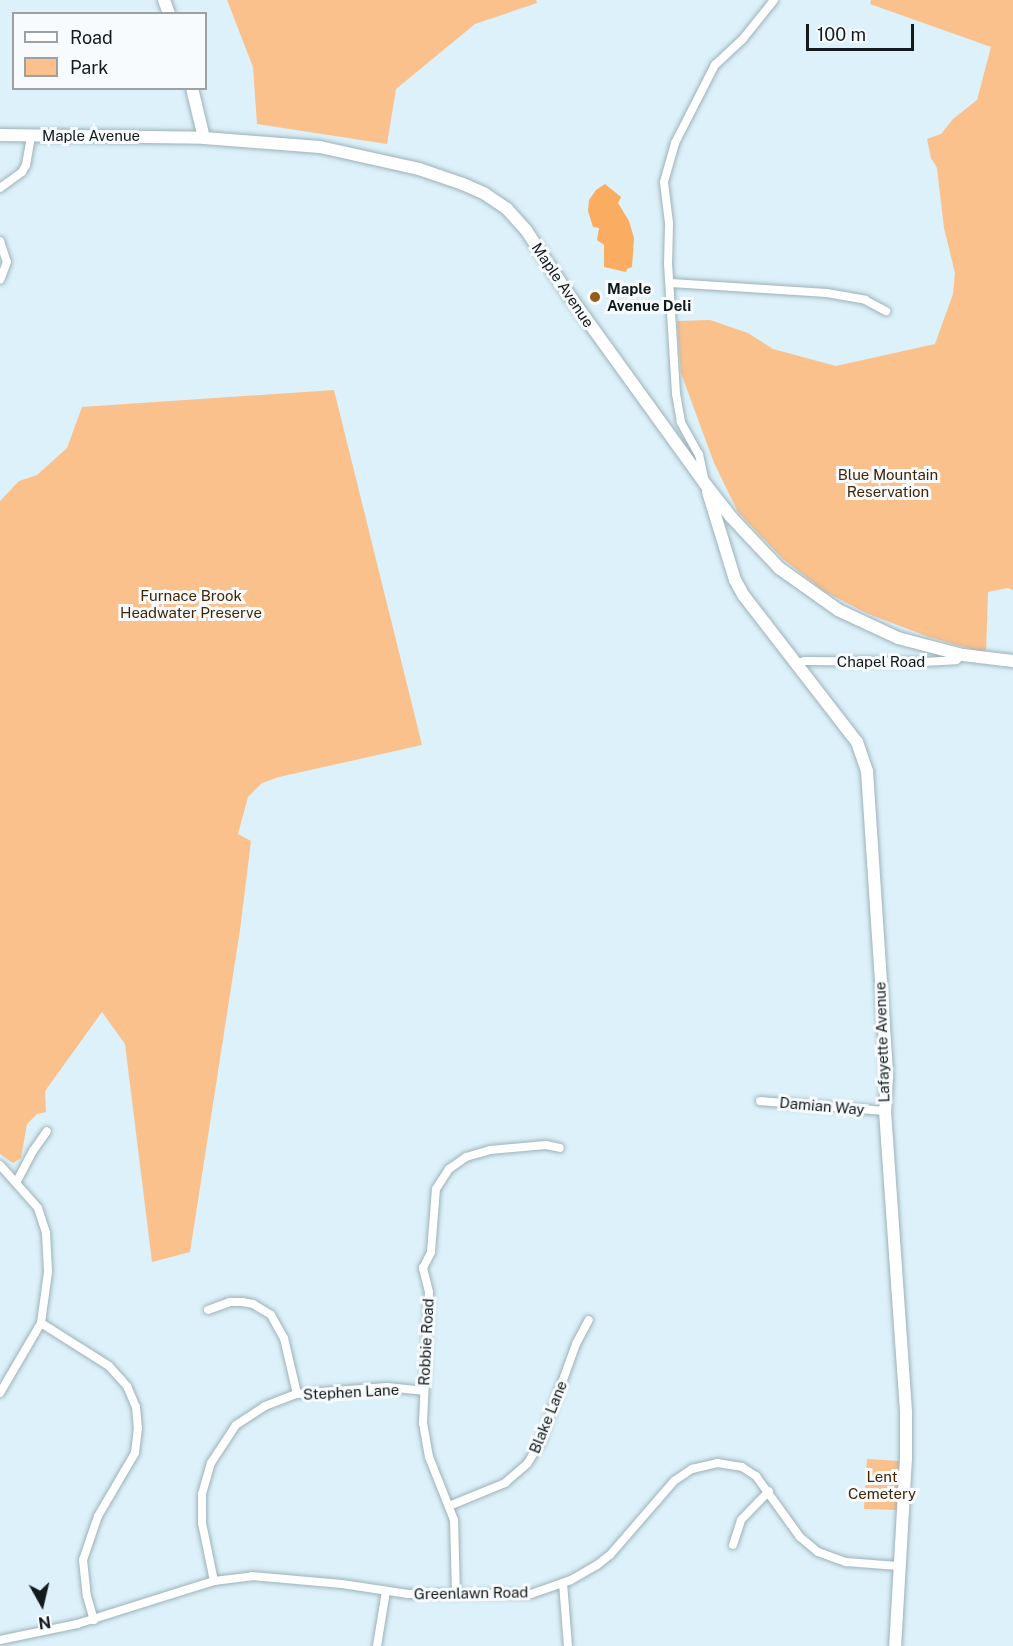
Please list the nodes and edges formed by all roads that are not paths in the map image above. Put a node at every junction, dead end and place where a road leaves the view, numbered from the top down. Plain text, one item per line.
1 (774, 0) edge
2 (192, 90) edge
3 (0, 135) edge
4 (31, 136) junction
5 (204, 138) junction
6 (0, 188) edge
7 (0, 241) edge
8 (0, 280) edge
9 (671, 283) junction
10 (886, 311) dead end
11 (706, 485) junction
12 (963, 655) junction
13 (1013, 661) edge
14 (797, 663) junction
15 (760, 1101) dead end
16 (885, 1111) junction
17 (47, 1131) dead end
18 (560, 1148) dead end
19 (0, 1166) edge
20 (17, 1181) junction
21 (208, 1310) dead end
22 (589, 1320) dead end
23 (40, 1323) junction
24 (423, 1391) junction
25 (0, 1393) edge
26 (297, 1394) junction
27 (769, 1491) junction
28 (449, 1506) junction
29 (733, 1545) dead end
30 (898, 1566) junction
31 (214, 1581) junction
32 (563, 1583) junction
33 (386, 1591) junction
34 (456, 1596) junction
35 (94, 1620) junction
36 (0, 1640) edge
37 (376, 1646) edge
38 (568, 1646) edge
39 (895, 1646) edge

1 - 9 street
2 - 5 street
3 - 4 street, Maple Avenue
4 - 5 street, Maple Avenue
4 - 6 street
5 - 11 street, Maple Avenue
7 - 8 street
9 - 10 street
9 - 11 street
11 - 12 street, Maple Avenue
11 - 14 street, Lafayette Avenue
12 - 13 street, Maple Avenue
12 - 14 street, Chapel Road
14 - 16 street, Lafayette Avenue
15 - 16 street, Damian Way
16 - 30 street, Lafayette Avenue
17 - 20 street
18 - 24 street, Robbie Road
19 - 20 street
20 - 23 street
21 - 26 street
22 - 28 street, Blake Lane
23 - 25 street
23 - 35 street
24 - 26 street, Stephen Lane
24 - 28 street, Robbie Road
26 - 31 street, Stephen Lane
27 - 29 street
27 - 30 street, Greenlawn Road
27 - 32 street, Greenlawn Road
28 - 34 street, Robbie Road
30 - 39 street, Lafayette Avenue
31 - 33 street, Greenlawn Road
31 - 35 street, Greenlawn Road
32 - 34 street, Greenlawn Road
32 - 38 street
33 - 34 street, Greenlawn Road
33 - 37 street
35 - 36 street, Greenlawn Road

